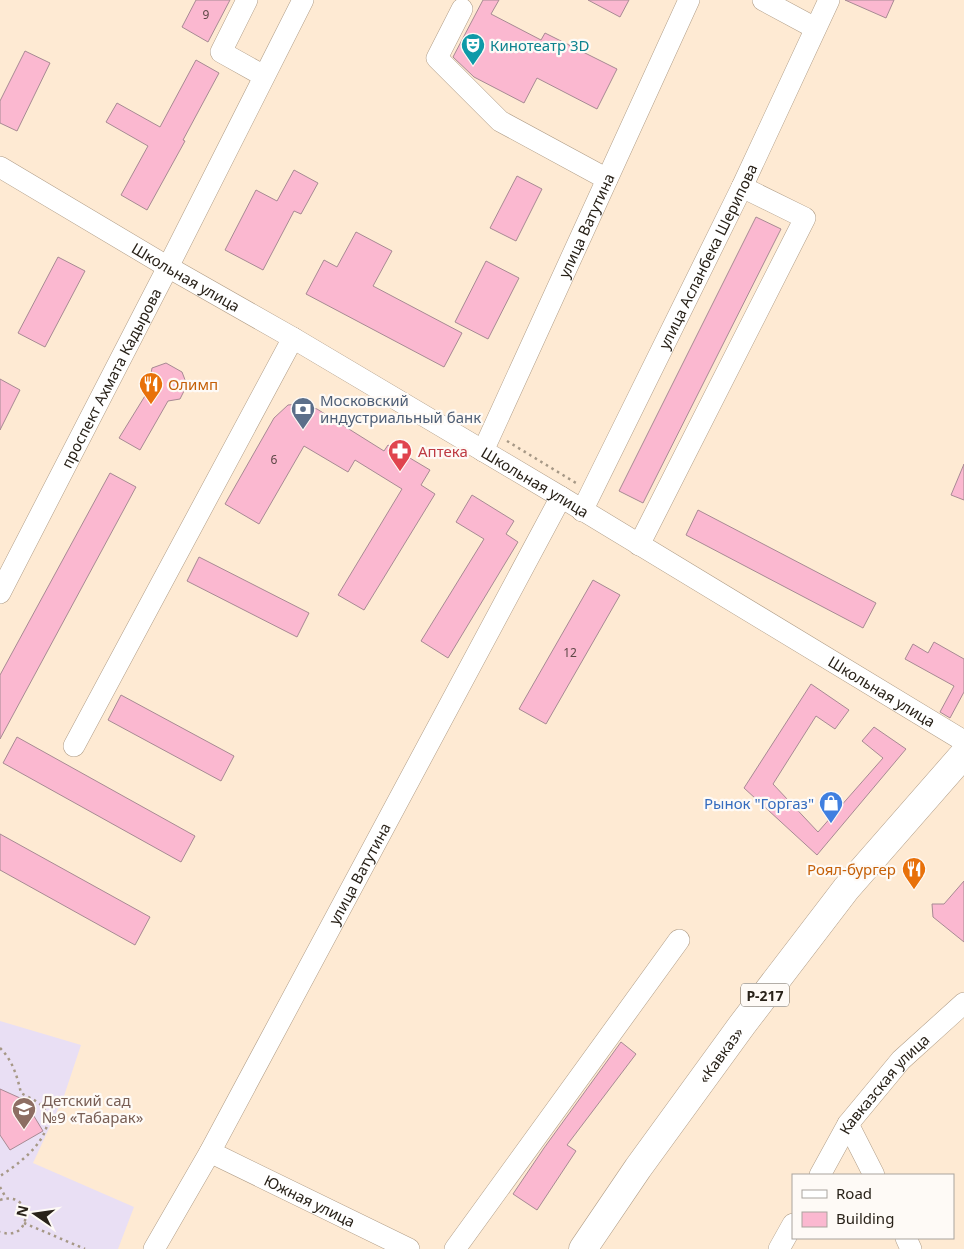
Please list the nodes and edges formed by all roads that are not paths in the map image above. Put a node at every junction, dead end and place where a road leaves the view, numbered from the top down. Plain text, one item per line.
1 (247, 0) edge
2 (302, 0) edge
3 (689, 0) edge
4 (763, 0) edge
5 (829, 0) edge
6 (462, 9) dead end
7 (815, 28) junction
8 (264, 76) junction
9 (0, 167) edge
10 (607, 179) junction
11 (742, 187) junction
12 (168, 267) junction
13 (293, 338) junction
14 (483, 451) junction
15 (568, 490) junction
16 (582, 511) junction
17 (639, 545) junction
18 (0, 594) edge
19 (964, 741) edge
20 (74, 746) dead end
21 (964, 754) edge
22 (679, 940) dead end
23 (964, 1003) edge
24 (848, 1124) junction
25 (210, 1152) junction
26 (821, 1174) edge
27 (873, 1174) edge
28 (792, 1226) edge
29 (154, 1249) edge
30 (409, 1249) edge
31 (455, 1249) edge
32 (583, 1249) edge
33 (779, 1249) edge

1 - 8 street
2 - 8 street, проспект Ахмата Кадырова
3 - 10 street, улица Ватутина
4 - 7 street
5 - 7 street, улица Асланбека Шерипова
6 - 10 street
7 - 11 street, улица Асланбека Шерипова
8 - 12 street, проспект Ахмата Кадырова
9 - 12 street, Школьная улица
10 - 14 street, улица Ватутина
11 - 16 street, улица Асланбека Шерипова
11 - 17 street
12 - 13 street, Школьная улица
12 - 18 street, проспект Ахмата Кадырова
13 - 14 street, Школьная улица
13 - 20 street
14 - 15 street, Школьная улица
15 - 16 street, Школьная улица
15 - 25 street, улица Ватутина
16 - 17 street, Школьная улица
17 - 19 street, Школьная улица
21 - 32 main road, «Кавказ» / Р-217
22 - 31 street
23 - 24 street, Кавказская улица
24 - 26 street, Кавказская улица
24 - 27 street
25 - 29 street, улица Ватутина
25 - 30 street, Южная улица
28 - 33 street

